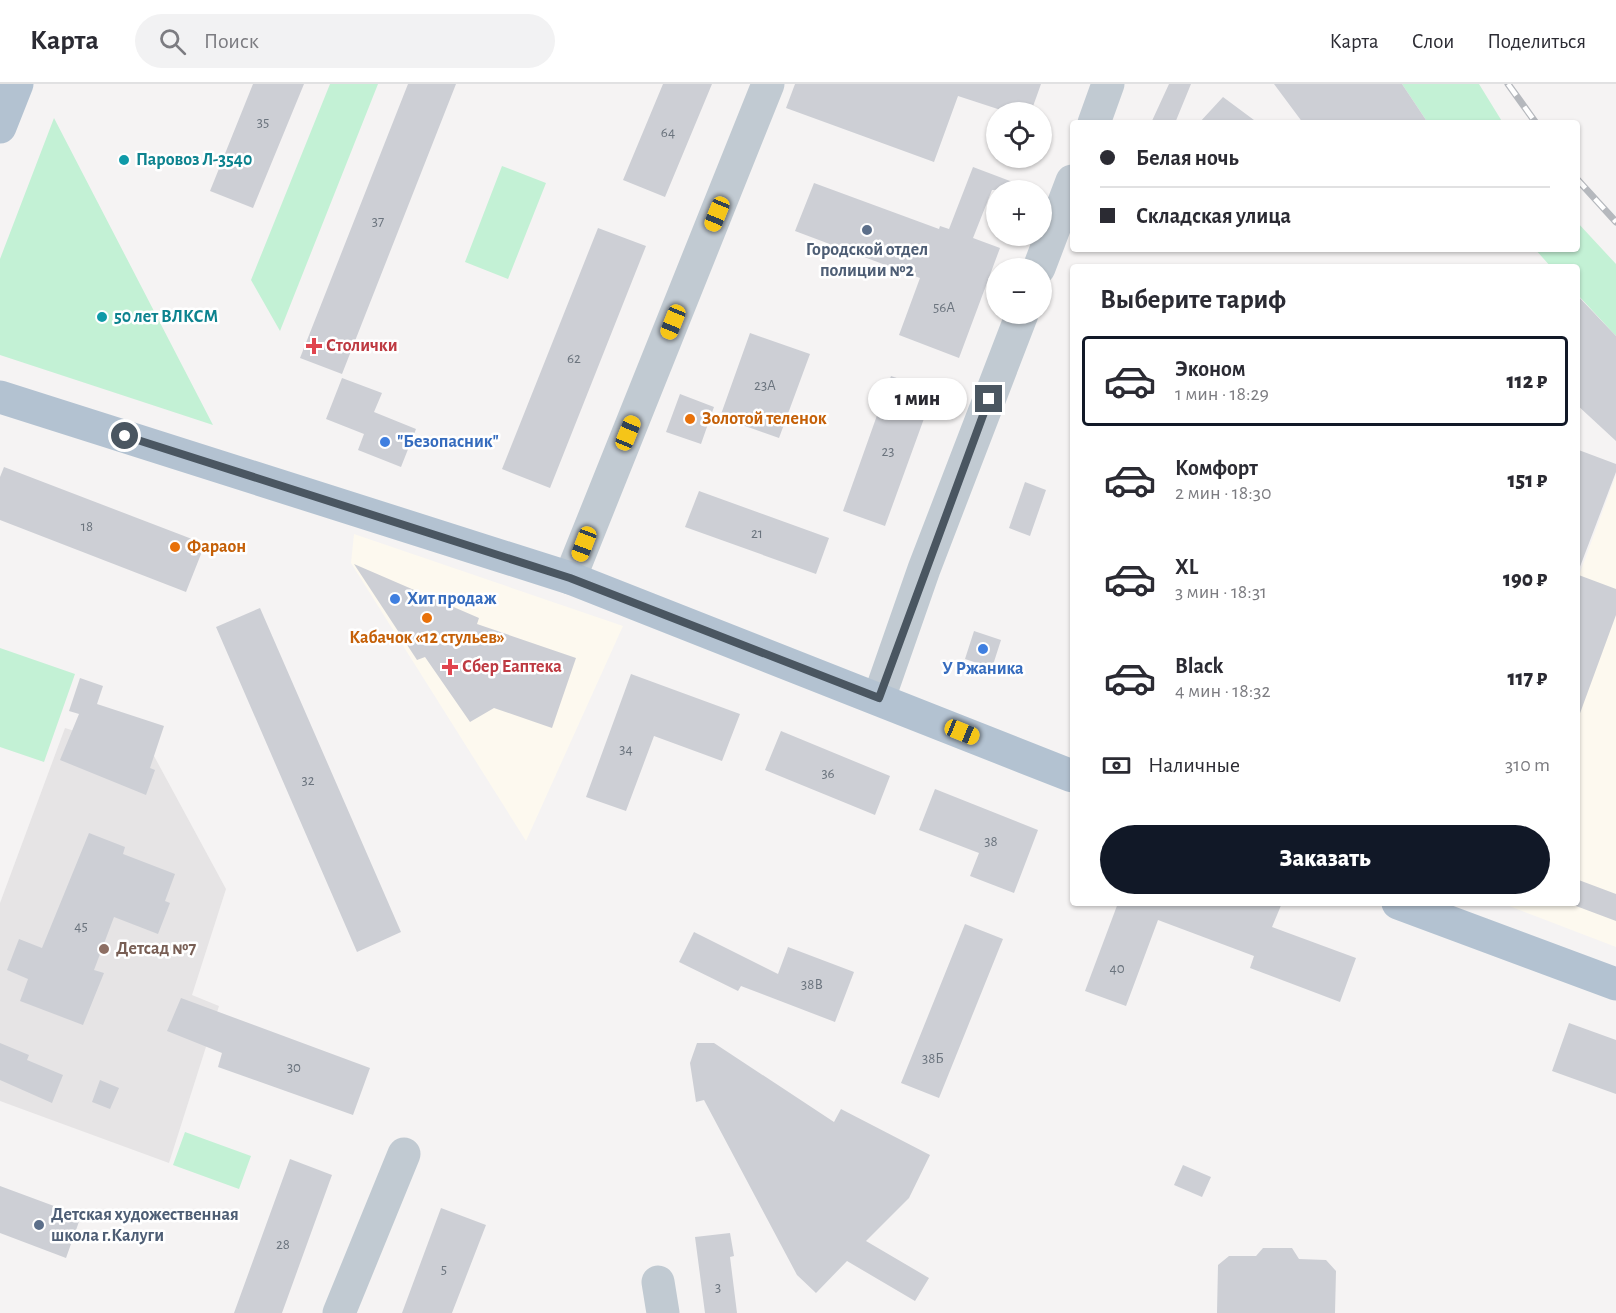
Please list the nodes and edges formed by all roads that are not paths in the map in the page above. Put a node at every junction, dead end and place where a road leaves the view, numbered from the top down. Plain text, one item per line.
1 (17, 84) edge
2 (768, 84) edge
3 (1108, 84) edge
4 (1095, 120) edge
5 (0, 128) edge
6 (1070, 186) edge
7 (1043, 258) edge
8 (1018, 324) edge
9 (0, 397) edge
10 (570, 578) junction
11 (879, 698) junction
12 (1070, 775) edge
13 (1406, 906) edge
14 (1616, 984) edge
15 (404, 1154) dead end
16 (339, 1313) edge

1 - 5 main road
2 - 10 street
3 - 4 street
6 - 7 street
8 - 11 street
9 - 10 main road
10 - 11 main road
11 - 12 main road
13 - 14 main road
15 - 16 street

